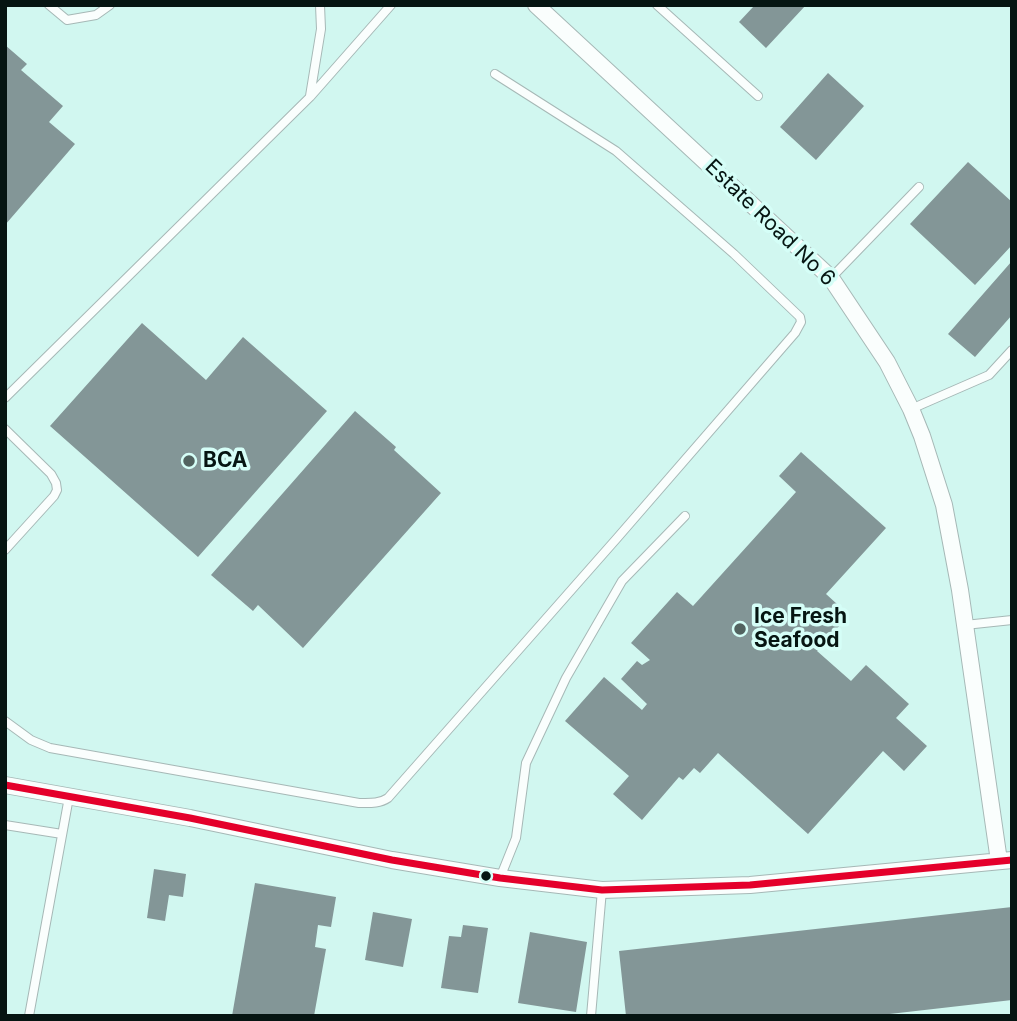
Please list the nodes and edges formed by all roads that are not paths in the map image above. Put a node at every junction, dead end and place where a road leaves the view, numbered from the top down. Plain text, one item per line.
1 (49, 5) edge
2 (110, 5) edge
3 (320, 5) edge
4 (391, 5) edge
5 (536, 5) edge
6 (657, 5) edge
7 (495, 74) dead end
8 (758, 96) dead end
9 (310, 97) junction
10 (919, 187) dead end
11 (831, 278) junction
12 (1012, 350) edge
13 (5, 398) edge
14 (911, 410) junction
15 (5, 429) edge
16 (685, 516) dead end
17 (5, 550) edge
18 (1012, 620) edge
19 (965, 625) junction
20 (5, 721) edge
21 (5, 785) edge
22 (69, 797) junction
23 (5, 825) edge
24 (62, 834) junction
25 (1005, 860) edge
26 (500, 878) junction
27 (602, 890) junction
28 (29, 1016) edge
29 (591, 1016) edge

1 - 2 lane
3 - 9 lane
4 - 9 lane
5 - 11 street, Estate Road No 6
6 - 8 lane
7 - 20 lane
9 - 13 lane
10 - 11 lane
11 - 14 street, Estate Road No 6
12 - 14 lane
14 - 19 street, Estate Road No 6
15 - 17 lane
16 - 26 lane
18 - 19 lane
19 - 25 street, Estate Road No 6
21 - 22 street
22 - 24 lane
22 - 26 street
23 - 24 lane
24 - 28 lane
25 - 27 street
26 - 27 street
27 - 29 lane

